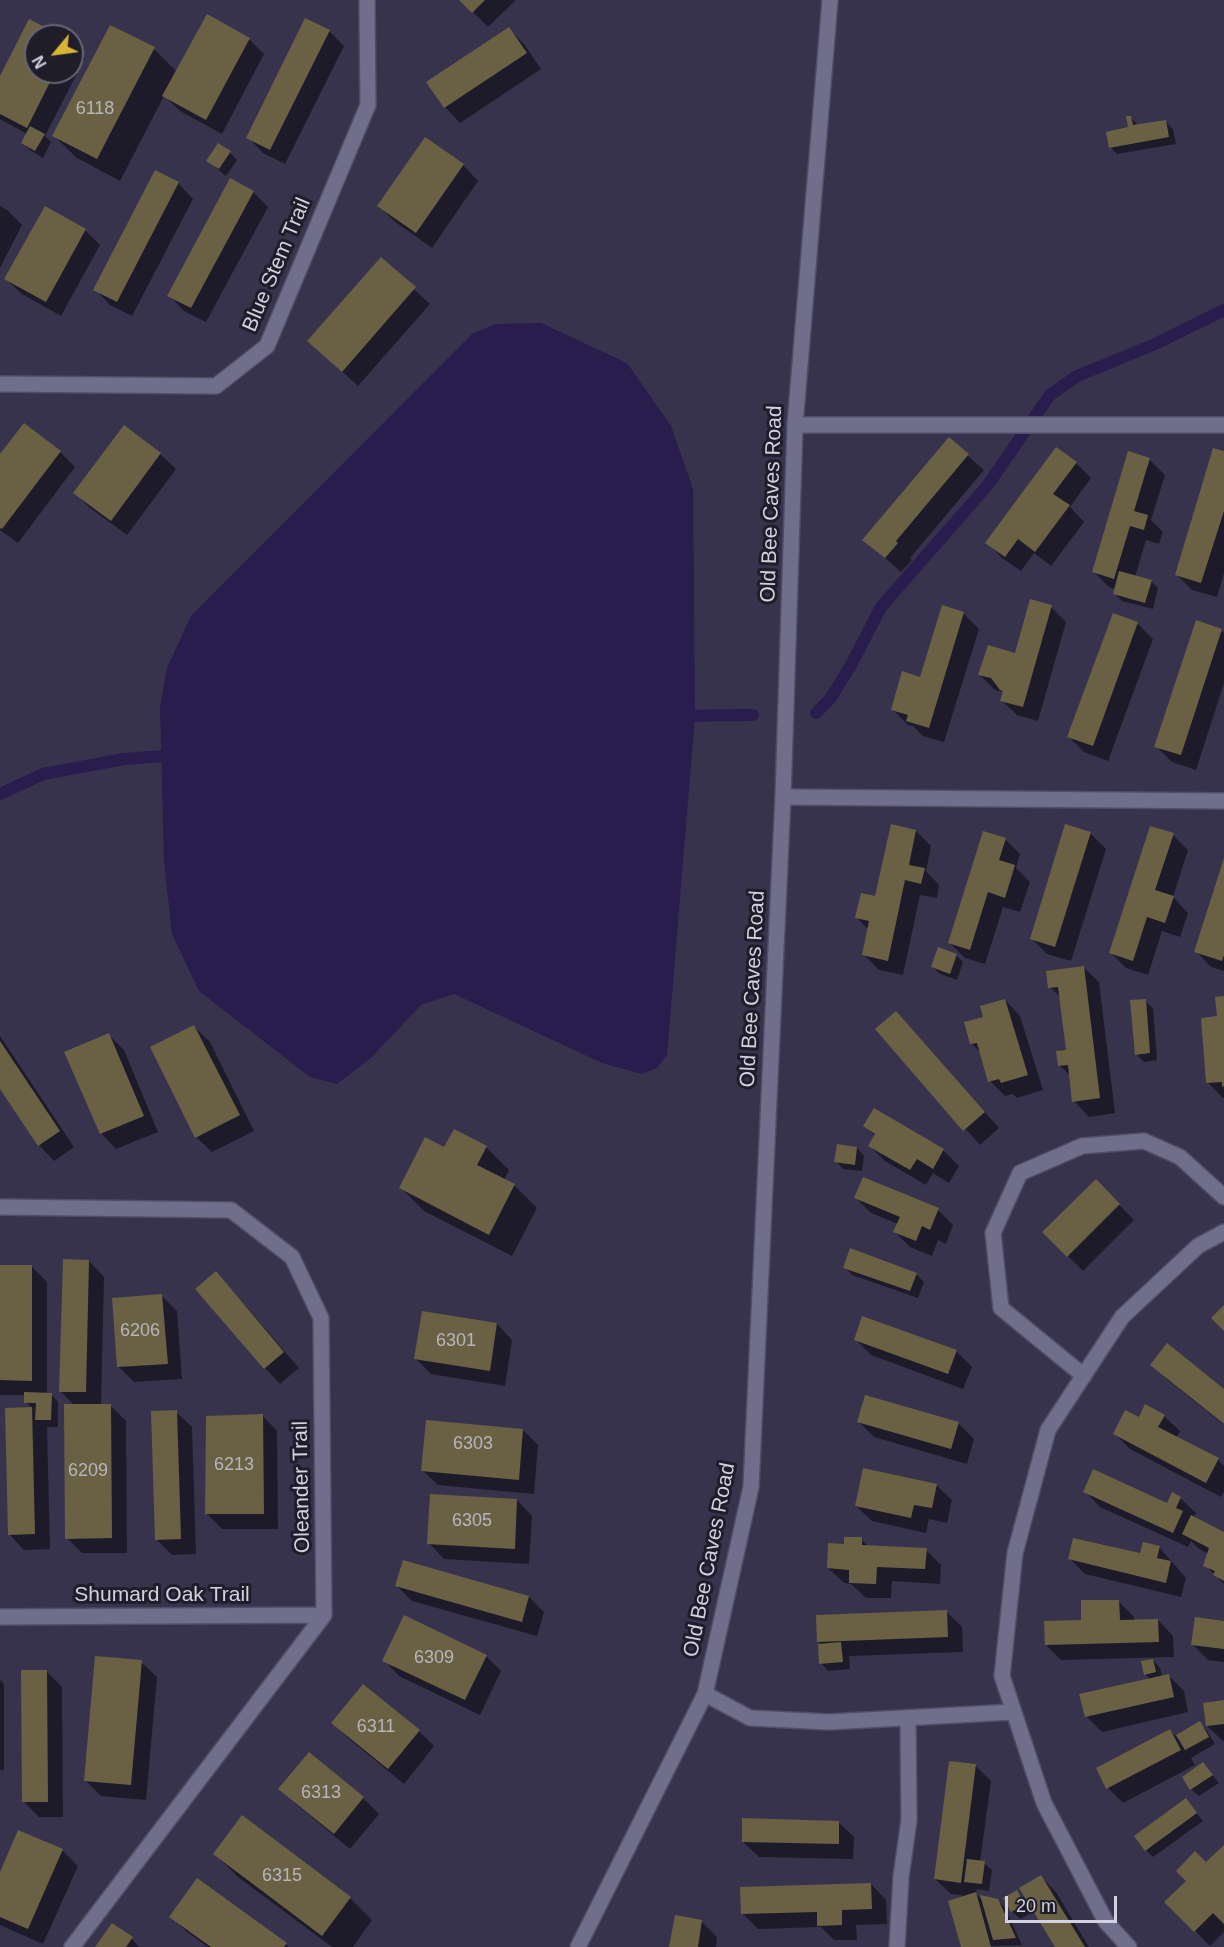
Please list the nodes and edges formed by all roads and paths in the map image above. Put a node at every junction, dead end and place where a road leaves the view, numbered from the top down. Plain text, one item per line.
1 (367, 0) edge
2 (830, 0) edge
3 (0, 384) edge
4 (795, 425) junction
5 (1224, 425) edge
6 (783, 797) junction
7 (1224, 801) edge
8 (1224, 1197) edge
9 (0, 1207) edge
10 (1224, 1232) edge
11 (1084, 1376) junction
12 (324, 1615) junction
13 (0, 1617) edge
14 (705, 1694) junction
15 (1013, 1712) junction
16 (908, 1719) junction
17 (72, 1947) edge
18 (578, 1947) edge
19 (897, 1947) edge
20 (1129, 1947) edge

1 - 3 street, Blue Stem Trail
2 - 4 street, Old Bee Caves Road
4 - 5 street
4 - 6 street, Old Bee Caves Road
6 - 7 street
6 - 14 street, Old Bee Caves Road
8 - 11 street
9 - 12 street, Oleander Trail
10 - 11 street
11 - 15 street
12 - 13 street, Shumard Oak Trail
12 - 17 street
14 - 16 street
14 - 18 street, Old Bee Caves Road
15 - 16 street
15 - 20 street
16 - 19 street

